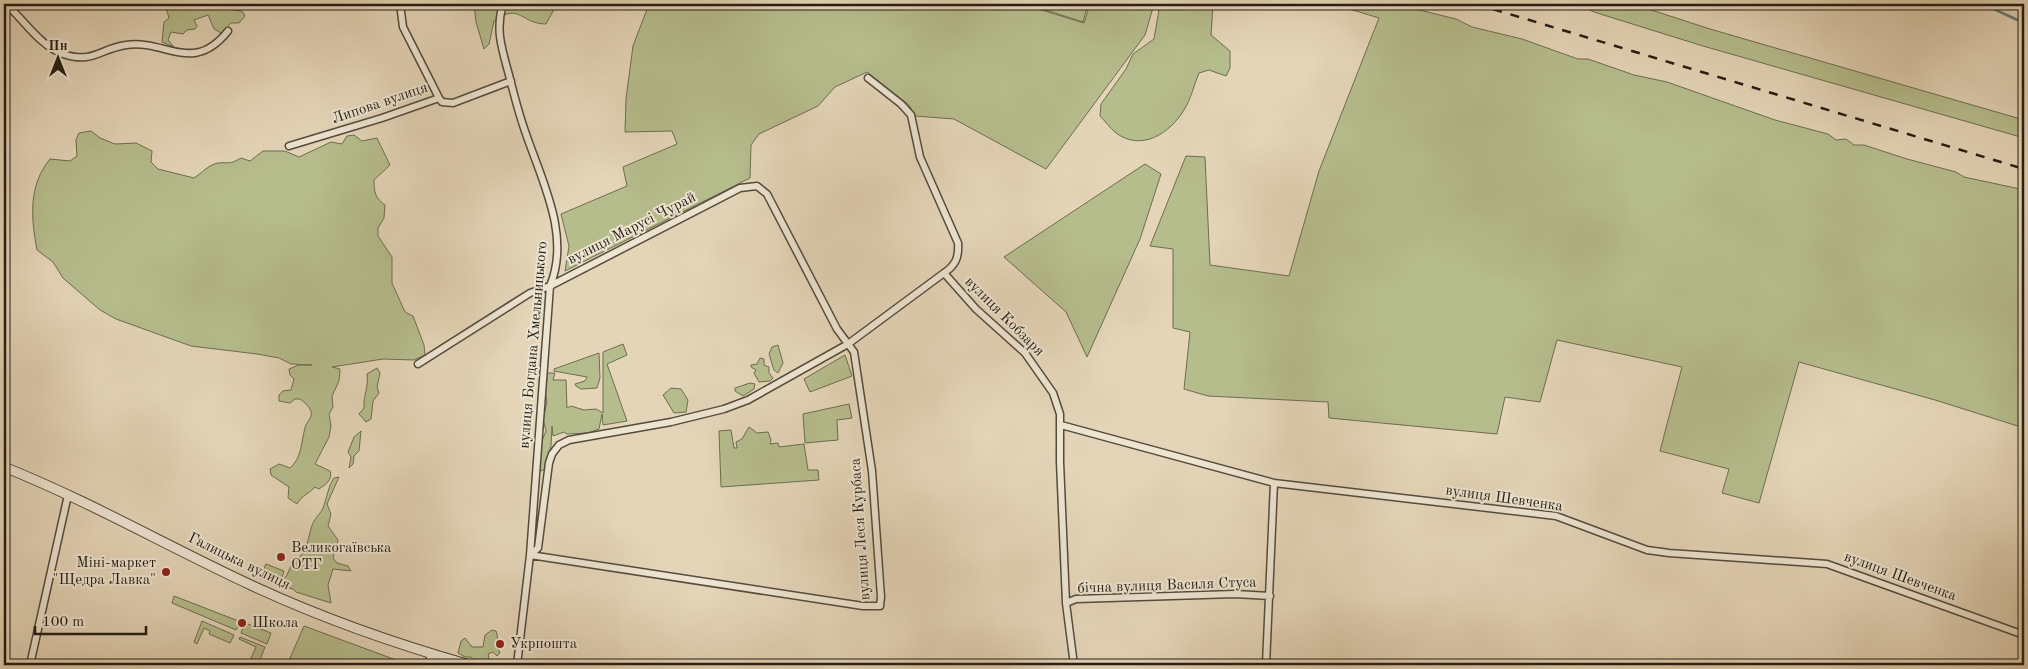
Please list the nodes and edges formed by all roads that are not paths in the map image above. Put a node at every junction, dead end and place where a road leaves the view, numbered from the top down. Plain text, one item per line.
1 (6, 4) edge
2 (400, 4) edge
3 (504, 4) edge
4 (228, 31) dead end
5 (868, 78) dead end
6 (511, 81) junction
7 (439, 98) junction
8 (290, 146) dead end
9 (757, 186) joint
10 (944, 273) junction
11 (550, 286) junction
12 (848, 344) junction
13 (418, 364) dead end
14 (1061, 424) junction
15 (4, 467) edge
16 (1274, 483) junction
17 (68, 495) junction
18 (530, 555) junction
19 (1270, 596) junction
20 (1066, 603) junction
21 (2024, 636) edge
22 (431, 654) junction
23 (30, 665) edge
24 (428, 665) edge
25 (470, 665) edge
26 (516, 665) edge
27 (1074, 665) edge
28 (1266, 665) edge

1 - 4 street
2 - 7 street, Липова вулиця
3 - 6 street, вулиця Богдана Хмельницького
5 - 10 street, вулиця Кобзаря
6 - 7 street
6 - 11 street, вулиця Богдана Хмельницького
7 - 8 street, Липова вулиця
9 - 11 street, вулиця Марусі Чурай
9 - 12 street, вулиця Леся Курбаса
10 - 12 street
10 - 14 street, вулиця Кобзаря
11 - 13 street, вулиця Марусі Чурай
11 - 18 street, вулиця Богдана Хмельницького
12 - 18 street
12 - 18 street, вулиця Леся Курбаса
14 - 16 street, вулиця Шевченка
14 - 20 street, вулиця Кобзаря
15 - 17 street, Галицька вулиця
16 - 19 street
16 - 21 street, вулиця Шевченка
17 - 22 street, Галицька вулиця
17 - 23 street
18 - 26 street, вулиця Богдана Хмельницького
19 - 20 street, бічна вулиця Василя Стуса
19 - 28 street
20 - 27 street, вулиця Кобзаря
22 - 24 street
22 - 25 street, Галицька вулиця

